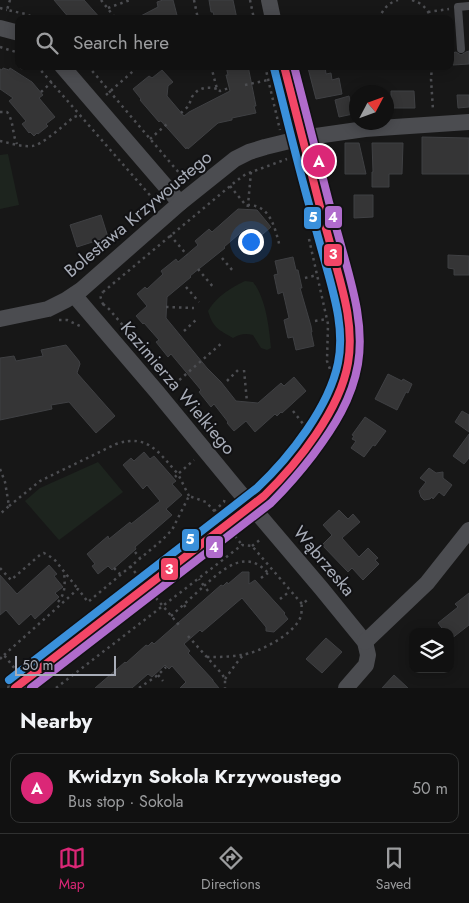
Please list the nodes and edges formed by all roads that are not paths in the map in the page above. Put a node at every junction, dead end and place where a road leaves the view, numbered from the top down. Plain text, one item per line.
1 (269, 0) edge
2 (469, 6) edge
3 (272, 15) edge
4 (0, 28) edge
5 (15, 32) edge
6 (461, 49) dead end
7 (65, 70) edge
8 (285, 70) edge
9 (469, 122) edge
10 (302, 138) junction
11 (180, 203) junction
12 (74, 295) junction
13 (0, 319) edge
14 (252, 506) junction
15 (469, 530) edge
16 (365, 642) junction
17 (15, 688) edge
18 (346, 688) edge

1 - 3 street
2 - 6 lane
4 - 5 street
7 - 11 street
8 - 10 street
9 - 10 street, Bolesława Krzywoustego
10 - 11 street, Bolesława Krzywoustego
10 - 14 street
11 - 12 street, Bolesława Krzywoustego
12 - 13 street, Bolesława Krzywoustego
12 - 14 street, Kazimierza Wielkiego
14 - 16 street, Wąbrzeska
14 - 17 street
15 - 16 street
16 - 18 street

